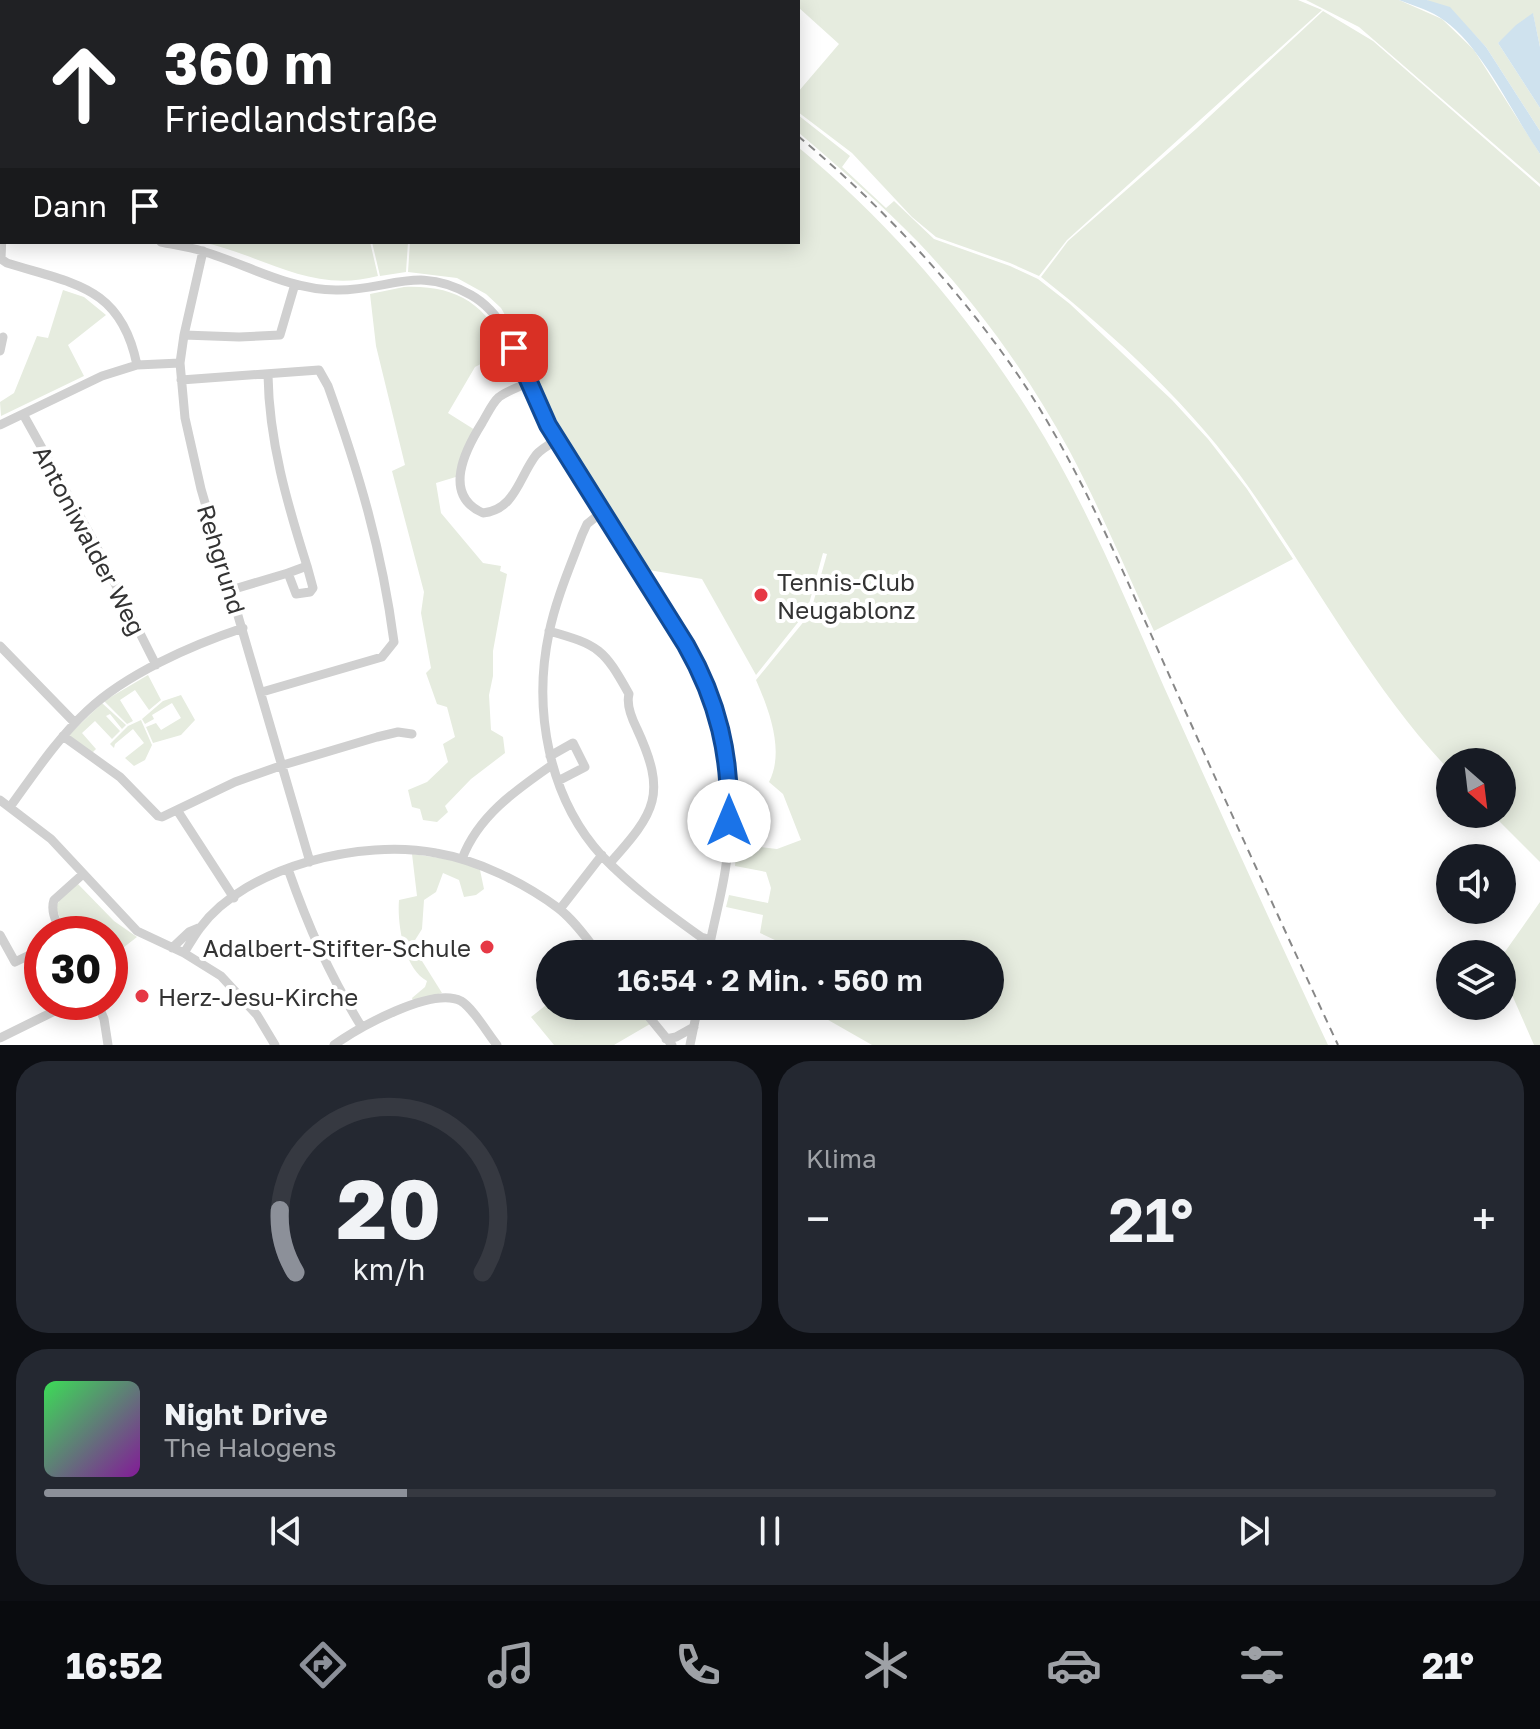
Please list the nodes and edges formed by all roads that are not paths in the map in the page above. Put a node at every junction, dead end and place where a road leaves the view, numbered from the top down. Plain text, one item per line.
1 (170, 244) edge
2 (203, 251) junction
3 (0, 259) edge
4 (295, 284) junction
5 (184, 335) junction
6 (3, 337) dead end
7 (0, 351) edge
8 (180, 363) junction
9 (137, 365) junction
10 (268, 375) junction
11 (181, 380) junction
12 (527, 383) junction
13 (23, 414) junction
14 (0, 425) edge
15 (557, 440) junction
16 (602, 512) junction
17 (307, 566) junction
18 (288, 573) junction
19 (231, 590) junction
20 (243, 628) junction
21 (549, 631) junction
22 (0, 646) edge
23 (156, 665) junction
24 (262, 692) junction
25 (75, 723) junction
26 (412, 734) dead end
27 (63, 736) junction
28 (551, 760) junction
29 (283, 765) junction
30 (558, 781) junction
31 (0, 800) edge
32 (10, 807) junction
33 (177, 810) junction
34 (462, 859) junction
35 (606, 859) junction
36 (310, 862) junction
37 (288, 869) junction
38 (83, 874) junction
39 (234, 898) junction
40 (560, 909) junction
41 (55, 916) edge
42 (201, 927) junction
43 (0, 935) edge
44 (587, 940) edge
45 (711, 940) joint
46 (172, 948) junction
47 (184, 953) junction
48 (24, 958) edge
49 (35, 1020) edge
50 (104, 1020) edge
51 (651, 1020) edge
52 (695, 1020) edge
53 (361, 1026) junction
54 (694, 1027) junction
55 (0, 1037) edge
56 (669, 1042) edge
57 (108, 1045) edge
58 (275, 1045) edge
59 (334, 1045) edge
60 (497, 1045) edge
61 (690, 1045) edge

1 - 2 street
2 - 4 street
2 - 5 street, Rehgrund
3 - 9 street
4 - 5 street
4 - 12 street
5 - 8 street, Rehgrund
6 - 7 street
8 - 9 street
8 - 11 street, Rehgrund
9 - 13 street
10 - 11 street
10 - 17 street
10 - 24 street
11 - 19 street, Rehgrund
12 - 15 street
12 - 15 street
13 - 14 street
13 - 23 street, Antoniwalder Weg
15 - 16 street
16 - 21 street
16 - 45 street
17 - 18 street
17 - 18 street
18 - 19 street
19 - 20 street, Rehgrund
20 - 23 street
20 - 24 street, Rehgrund
21 - 28 street
21 - 35 street
22 - 25 street
23 - 25 street
24 - 29 street, Rehgrund
25 - 27 street
26 - 29 street
27 - 32 street
27 - 33 street
28 - 30 street
28 - 30 street
28 - 34 street
29 - 33 street
29 - 36 street, Rehgrund
30 - 35 street
31 - 32 street
32 - 38 street
33 - 39 street
34 - 36 street
34 - 40 street
35 - 40 street
35 - 45 street
36 - 37 street
37 - 39 street
37 - 53 street
38 - 41 street
38 - 46 street
39 - 42 street
40 - 44 street
42 - 46 street
42 - 47 street
43 - 48 street
46 - 47 street
47 - 58 street
49 - 55 street
50 - 57 street
51 - 56 street
52 - 54 street
53 - 59 street
53 - 60 street
54 - 56 street
54 - 61 street

